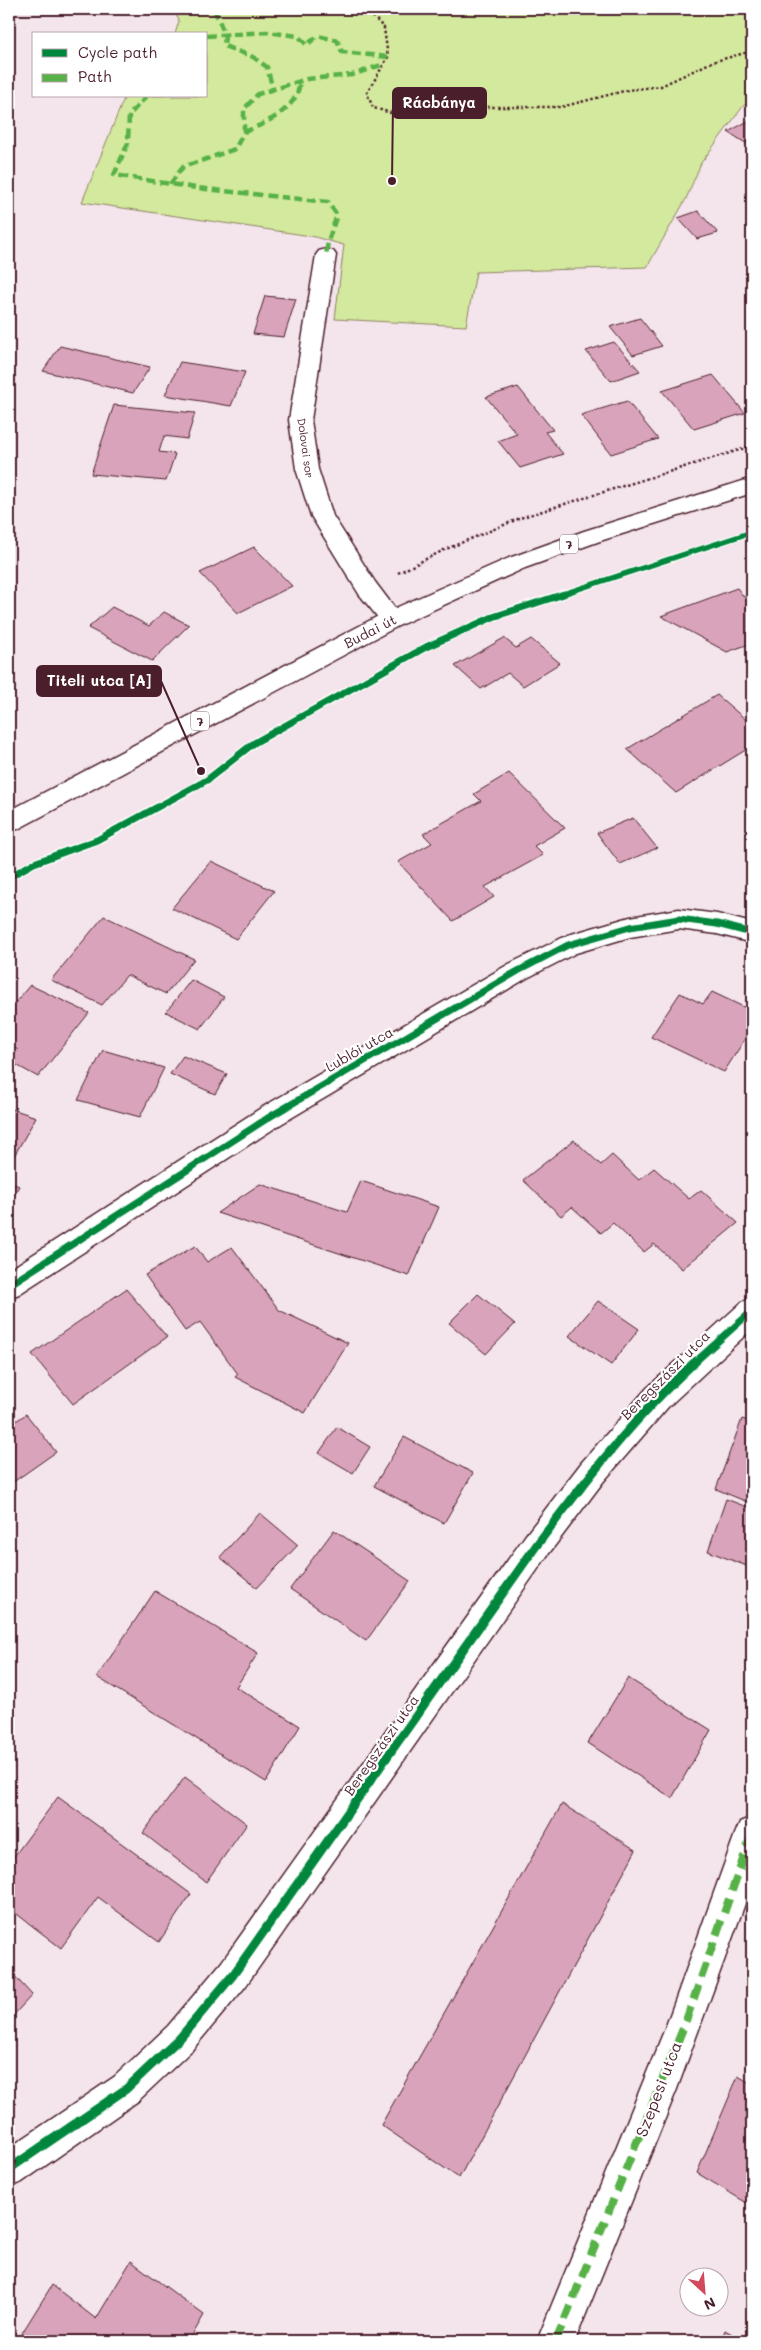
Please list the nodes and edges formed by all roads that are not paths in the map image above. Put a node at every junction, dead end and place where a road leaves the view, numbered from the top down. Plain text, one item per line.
1 (326, 255) dead end
2 (752, 485) edge
3 (392, 619) junction
4 (9, 822) edge
5 (752, 933) edge
6 (9, 1285) edge
7 (752, 1311) edge
8 (752, 1834) edge
9 (9, 2170) edge
10 (556, 2341) edge

1 - 3 street, Dolovai sor
2 - 3 street, Budai út / 7
3 - 4 street, Budai út / 7
5 - 6 street, Lublói utca
7 - 9 street, Beregszászi utca
8 - 10 street, Szepesi utca

